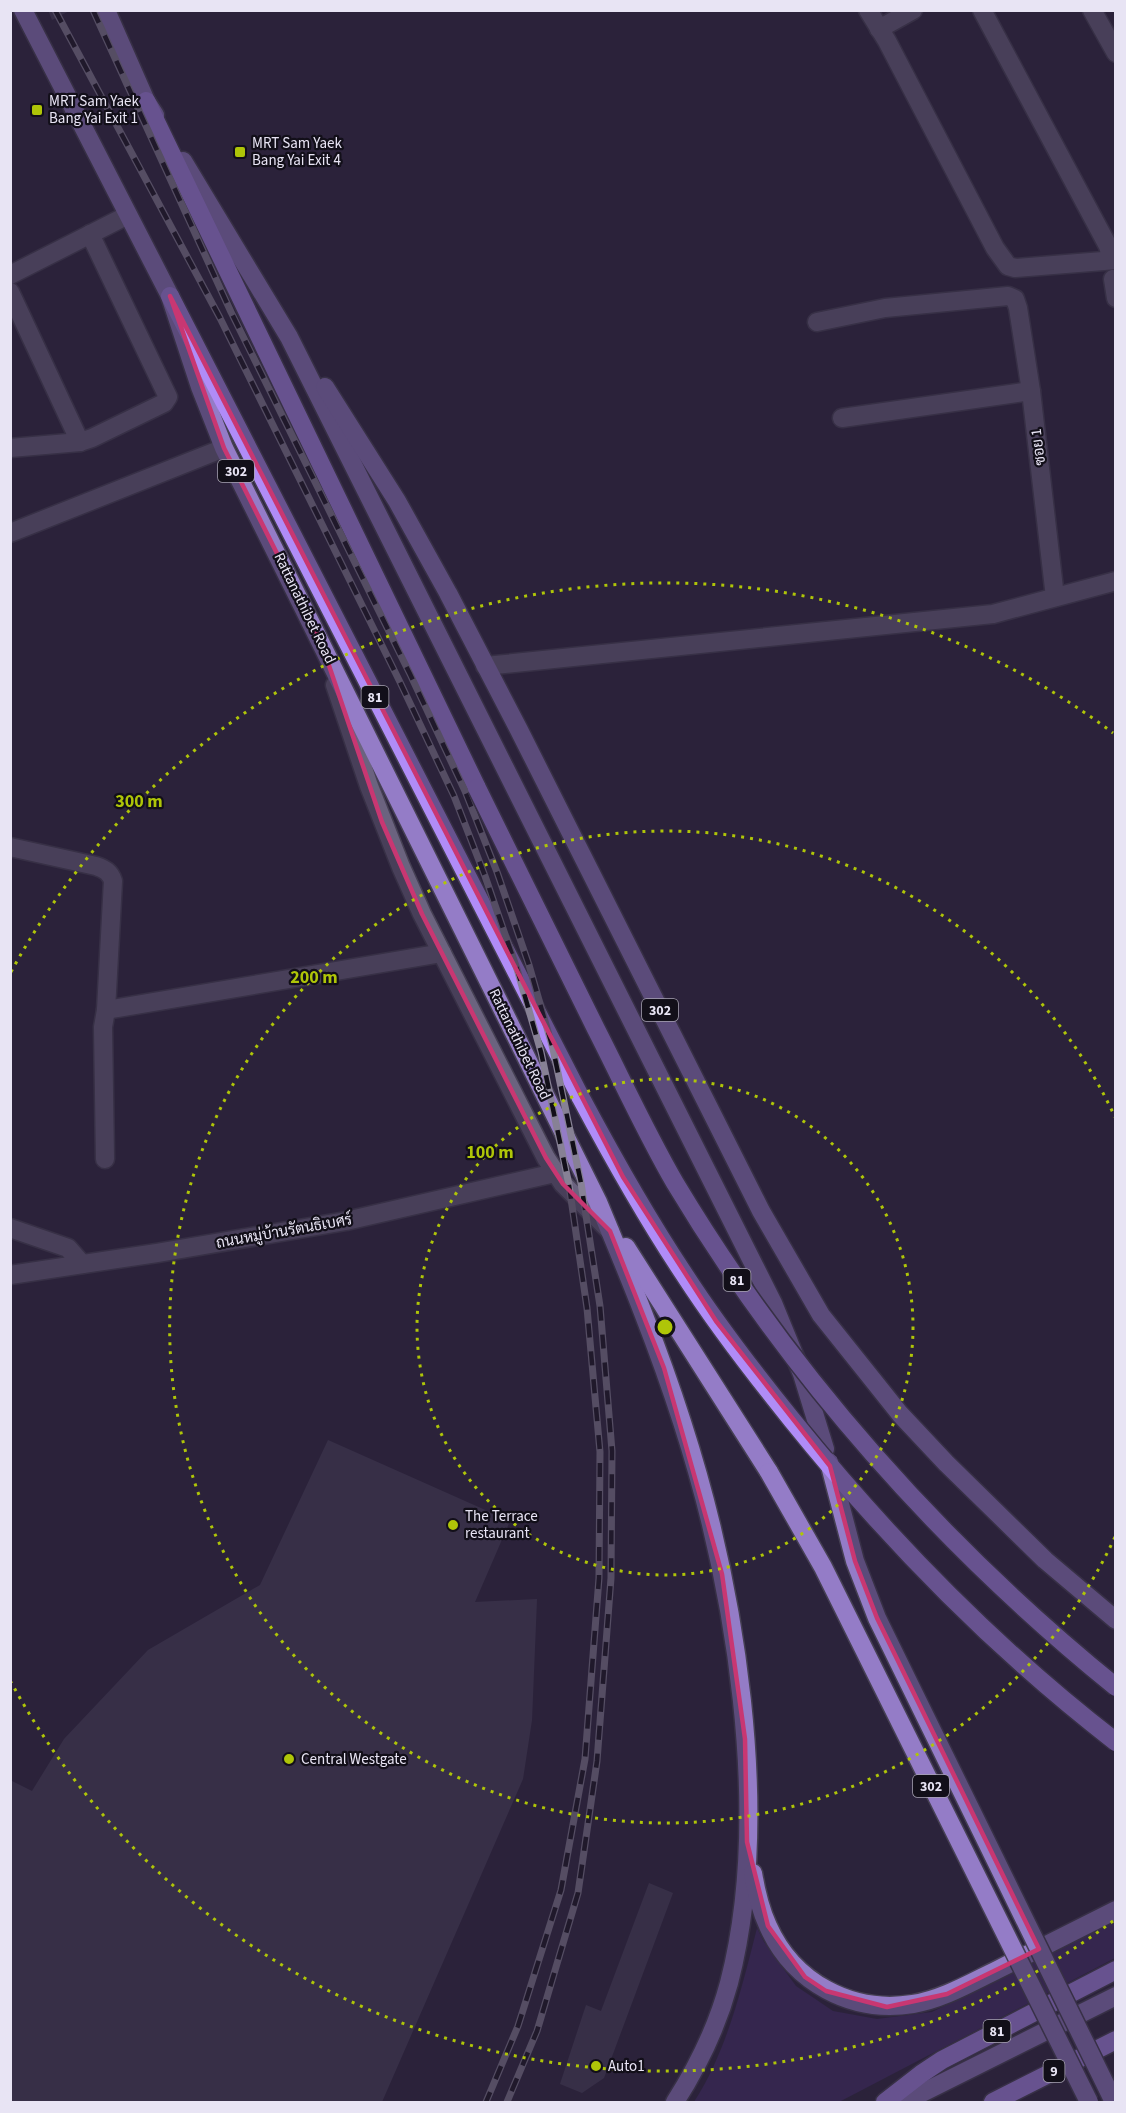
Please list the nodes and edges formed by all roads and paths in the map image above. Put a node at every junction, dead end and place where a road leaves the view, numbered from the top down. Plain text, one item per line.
1 (23, 10) edge
2 (106, 10) edge
3 (868, 10) edge
4 (913, 10) edge
5 (982, 10) edge
6 (1092, 10) edge
7 (879, 29) junction
8 (1116, 53) edge
9 (146, 101) junction
10 (128, 215) junction
11 (90, 234) junction
12 (1114, 260) edge
13 (10, 275) edge
14 (1113, 279) dead end
15 (10, 292) edge
16 (170, 296) junction
17 (1116, 298) edge
18 (817, 322) dead end
19 (289, 337) junction
20 (1031, 391) junction
21 (842, 418) dead end
22 (80, 442) junction
23 (10, 448) edge
24 (224, 448) junction
25 (10, 533) edge
26 (1116, 581) edge
27 (1055, 597) junction
28 (320, 639) junction
29 (485, 666) junction
30 (10, 848) edge
31 (442, 953) junction
32 (106, 1010) junction
33 (105, 1159) dead end
34 (555, 1173) junction
35 (598, 1202) junction
36 (10, 1228) edge
37 (610, 1231) junction
38 (82, 1264) junction
39 (10, 1275) edge
40 (1116, 1620) edge
41 (1116, 1687) edge
42 (1116, 1742) edge
43 (747, 1842) junction
44 (1116, 1910) edge
45 (1116, 1970) edge
46 (1116, 1996) edge
47 (1116, 2040) edge
48 (1116, 2089) edge
49 (675, 2103) edge
50 (885, 2103) edge
51 (903, 2103) edge
52 (993, 2103) edge
53 (1089, 2103) edge
54 (1114, 2103) edge

1 - 10 main road, Rattanathibet Road / 302
2 - 9 main road, 302
3 - 7 street
4 - 7 street
5 - 12 street
6 - 8 street
7 - 12 street
9 - 19 main road, 302
9 - 41 highway, 81, bridge
10 - 11 street
10 - 16 main road, Rattanathibet Road / 302
11 - 13 street
11 - 22 street
14 - 17 street
15 - 22 street
16 - 24 main road, Rattanathibet Road / 302
16 - 42 highway, 81, bridge
18 - 20 street, ซอย 1
19 - 29 main road, 302
19 - 54 main road, bridge
20 - 21 street
20 - 27 street, ซอย 1
22 - 23 street
24 - 25 street
24 - 28 main road, Rattanathibet Road / 302
26 - 27 street
27 - 29 street
28 - 31 street
28 - 35 main road, Rattanathibet Road / 302
29 - 40 main road, 302
30 - 32 street
31 - 32 street
31 - 34 street
32 - 33 street
34 - 37 street
34 - 38 street, ถนนหมู่บ้านรัตนธิเบศร์
35 - 37 main road
35 - 53 main road, 302, bridge
36 - 38 street
37 - 43 main road
38 - 39 street, ถนนหมู่บ้านรัตนธิเบศร์
43 - 44 main road
43 - 49 main road
45 - 50 highway, 81
46 - 51 main road
47 - 52 highway, 9
48 - 53 highway

